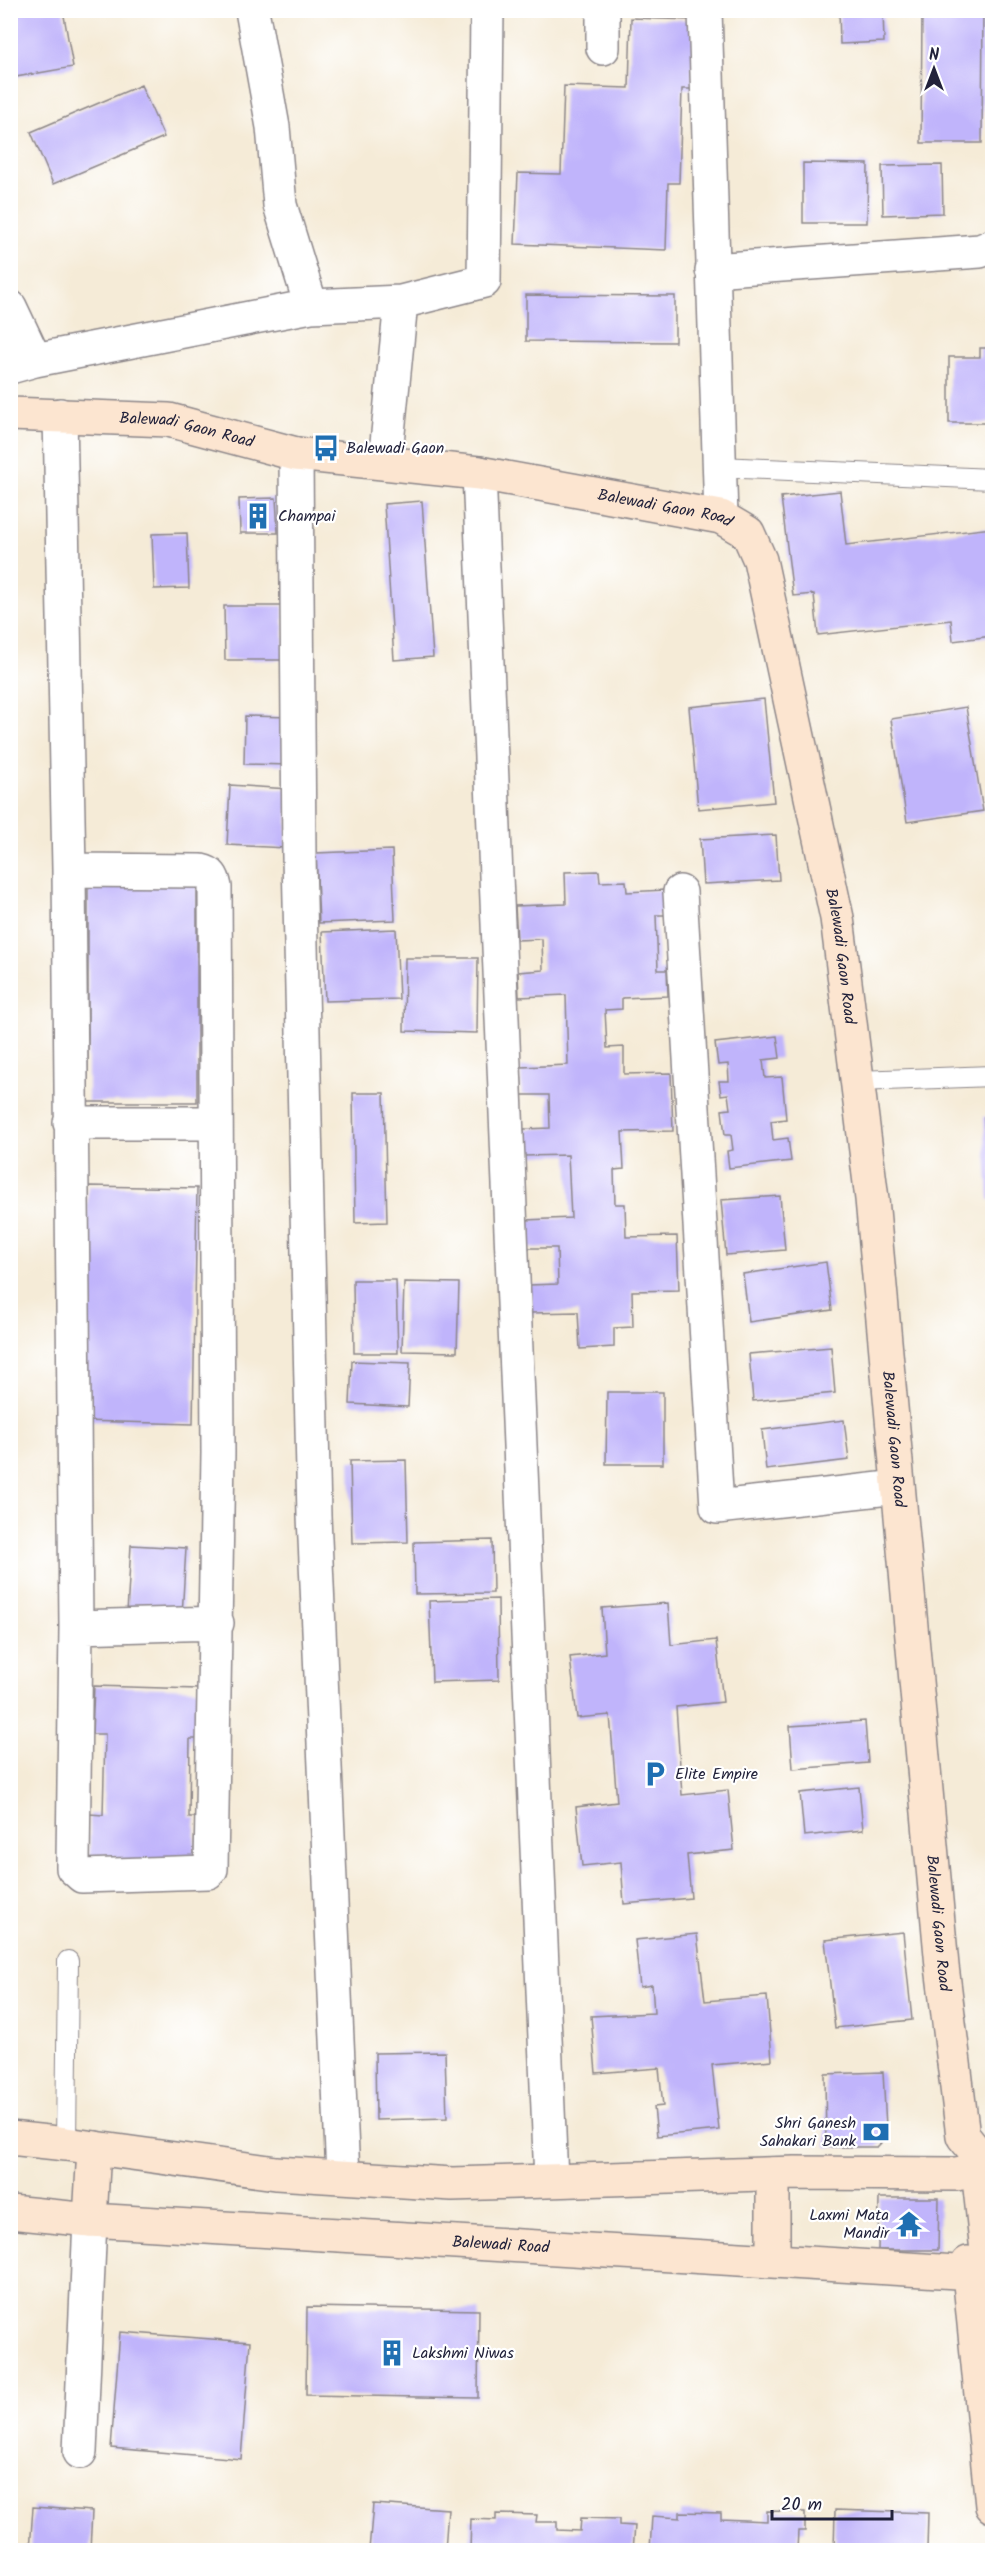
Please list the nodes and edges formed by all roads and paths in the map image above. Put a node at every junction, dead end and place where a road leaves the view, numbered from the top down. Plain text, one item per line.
1 (252, 10) edge
2 (487, 10) edge
3 (603, 10) edge
4 (705, 10) edge
5 (603, 48) dead end
6 (993, 246) edge
7 (712, 270) junction
8 (401, 302) junction
9 (311, 306) junction
10 (10, 307) edge
11 (23, 363) edge
12 (10, 414) edge
13 (60, 415) junction
14 (296, 454) junction
15 (385, 463) junction
16 (719, 467) junction
17 (479, 473) junction
18 (993, 479) edge
19 (721, 518) junction
20 (69, 870) junction
21 (680, 892) dead end
22 (993, 1076) edge
23 (858, 1081) junction
24 (70, 1123) junction
25 (215, 1123) junction
26 (898, 1487) junction
27 (217, 1623) junction
28 (76, 1627) junction
29 (68, 1960) dead end
30 (10, 2138) edge
31 (80, 2146) junction
32 (967, 2172) junction
33 (773, 2174) junction
34 (343, 2176) junction
35 (551, 2180) junction
36 (10, 2212) edge
37 (90, 2220) junction
38 (773, 2260) junction
39 (984, 2281) edge
40 (80, 2452) dead end
41 (993, 2506) edge

1 - 9 street
2 - 8 street
3 - 5 street
4 - 7 street
6 - 7 street
7 - 16 street
8 - 9 street
8 - 15 street
9 - 11 street
10 - 11 street
12 - 13 main road, Balewadi Gaon Road
13 - 14 main road, Balewadi Gaon Road
13 - 20 street
14 - 15 main road, Balewadi Gaon Road
14 - 34 street
15 - 17 main road, Balewadi Gaon Road
16 - 18 lane
16 - 19 street
17 - 19 main road, Balewadi Gaon Road
17 - 35 street
19 - 23 main road, Balewadi Gaon Road
20 - 24 street
20 - 25 street
21 - 26 street
22 - 23 lane
23 - 26 main road, Balewadi Gaon Road
24 - 25 street
24 - 28 street
25 - 27 street
26 - 32 main road, Balewadi Gaon Road
27 - 28 street
27 - 28 street
29 - 31 lane
30 - 31 main road
31 - 34 main road
31 - 37 main road
32 - 33 main road
32 - 39 main road, Balewadi Gaon Road
33 - 35 main road
33 - 38 main road
34 - 35 main road
36 - 37 main road, Balewadi Road
37 - 38 main road, Balewadi Road
37 - 40 street
38 - 39 main road, Balewadi Road
39 - 41 main road, Balewadi Gaon Road

